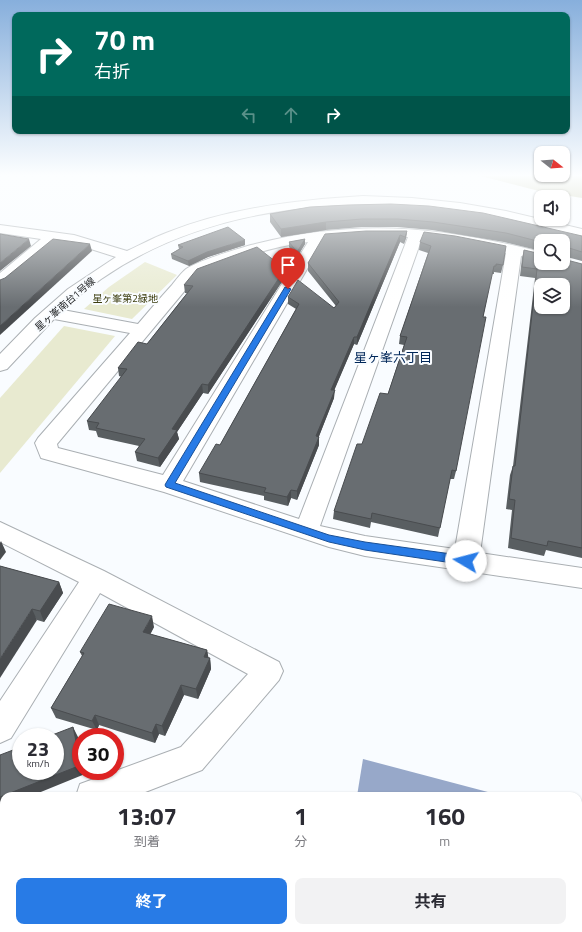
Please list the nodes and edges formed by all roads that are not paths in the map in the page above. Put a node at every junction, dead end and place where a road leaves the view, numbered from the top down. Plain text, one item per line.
1 (225, 219) edge
2 (523, 219) edge
3 (0, 229) edge
4 (417, 233) junction
5 (582, 233) edge
6 (53, 236) junction
7 (319, 236) junction
8 (514, 250) junction
9 (534, 255) edge
10 (128, 256) junction
11 (0, 281) edge
12 (52, 313) junction
13 (141, 330) junction
14 (0, 365) edge
15 (169, 485) junction
16 (0, 531) edge
17 (306, 531) junction
18 (466, 561) junction
19 (95, 578) junction
20 (582, 578) edge
21 (0, 728) edge
22 (103, 792) edge

1 - 10 street, 星ヶ峯南台1号線
2 - 5 street, 星ヶ峯南台1号線
3 - 6 street
4 - 7 street
4 - 8 street
4 - 17 street
6 - 10 street
6 - 11 street
7 - 13 street
7 - 15 street
8 - 9 street
8 - 18 street
10 - 12 street, 星ヶ峯南台1号線
12 - 13 street
12 - 14 street, 星ヶ峯南台1号線
13 - 15 street
15 - 17 street
16 - 19 street
17 - 18 street
18 - 20 street
19 - 21 street
19 - 22 street

